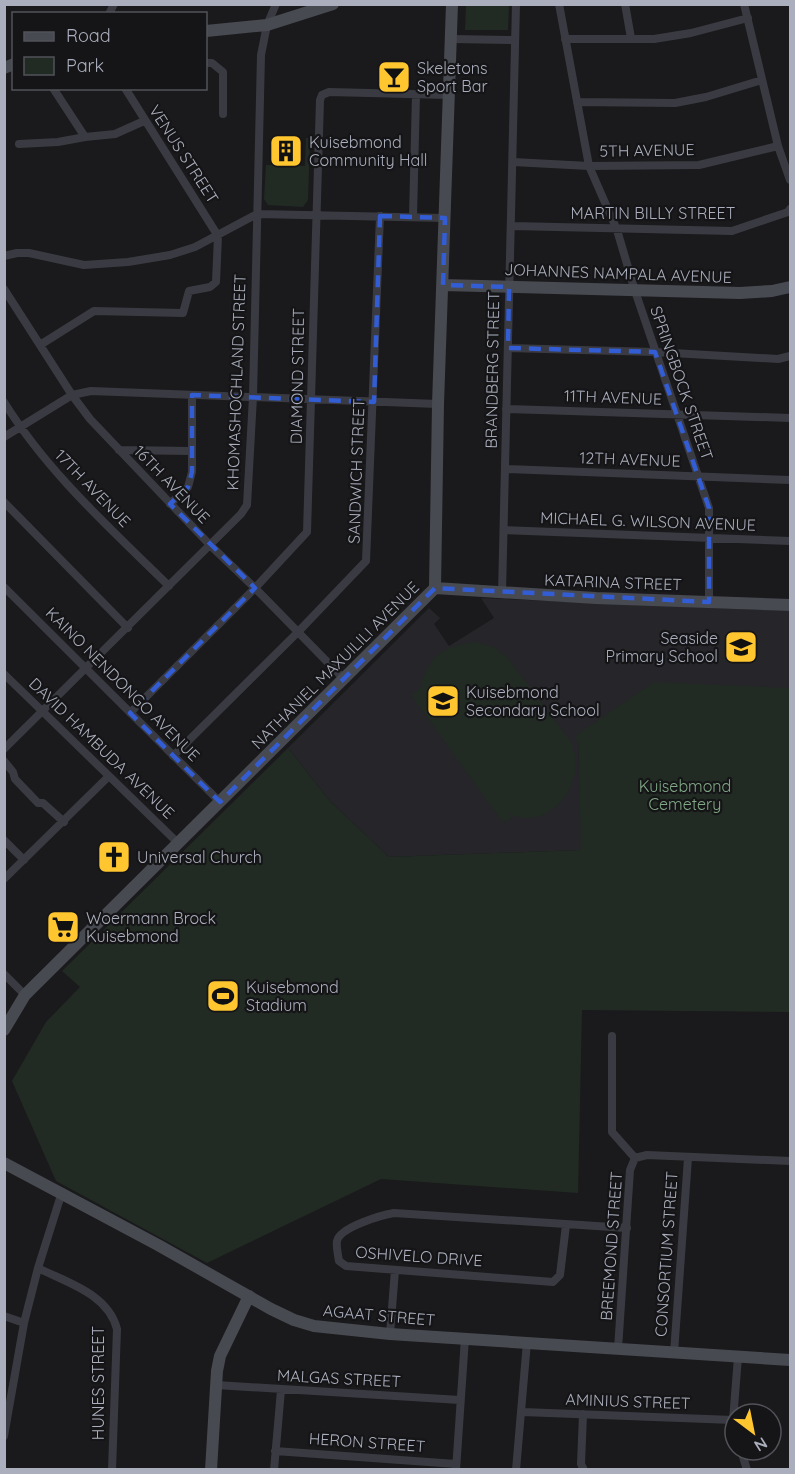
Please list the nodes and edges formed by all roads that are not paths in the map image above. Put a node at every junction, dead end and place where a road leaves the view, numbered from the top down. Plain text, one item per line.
1 (276, 4) edge
2 (333, 4) edge
3 (452, 4) edge
4 (516, 4) edge
5 (559, 4) edge
6 (625, 4) edge
7 (744, 4) edge
8 (748, 18) junction
9 (267, 25) junction
10 (207, 31) edge
11 (631, 38) junction
12 (451, 39) junction
13 (515, 39) junction
14 (565, 39) junction
15 (207, 63) edge
16 (762, 80) junction
17 (54, 90) edge
18 (126, 90) edge
19 (416, 94) junction
20 (448, 95) junction
21 (577, 102) junction
22 (223, 114) dead end
23 (144, 121) junction
24 (85, 137) junction
25 (19, 144) dead end
26 (778, 146) junction
27 (513, 162) junction
28 (589, 166) junction
29 (790, 180) edge
30 (790, 209) edge
31 (257, 214) junction
32 (317, 215) junction
33 (380, 216) junction
34 (413, 217) junction
35 (445, 218) junction
36 (512, 226) junction
37 (617, 230) junction
38 (218, 236) junction
39 (4, 256) edge
40 (443, 285) junction
41 (509, 286) junction
42 (790, 287) edge
43 (4, 289) edge
44 (635, 291) junction
45 (40, 345) junction
46 (508, 348) junction
47 (655, 352) junction
48 (790, 357) edge
49 (72, 395) junction
50 (192, 395) junction
51 (253, 397) junction
52 (312, 399) junction
53 (4, 402) edge
54 (374, 402) junction
55 (438, 404) junction
56 (506, 409) junction
57 (678, 415) junction
58 (790, 418) edge
59 (20, 427) junction
60 (4, 437) edge
61 (119, 450) junction
62 (191, 451) junction
63 (505, 469) junction
64 (699, 477) junction
65 (790, 480) edge
66 (4, 502) edge
67 (170, 504) junction
68 (504, 530) junction
69 (710, 539) junction
70 (790, 541) edge
71 (210, 545) junction
72 (169, 586) junction
73 (4, 587) edge
74 (255, 588) junction
75 (435, 588) junction
76 (502, 593) junction
77 (709, 602) junction
78 (790, 605) edge
79 (128, 627) junction
80 (298, 632) junction
81 (86, 669) junction
82 (4, 674) edge
83 (344, 679) junction
84 (43, 712) junction
85 (130, 713) junction
86 (4, 749) edge
87 (173, 756) junction
88 (4, 761) edge
89 (109, 776) junction
90 (220, 802) junction
91 (64, 822) junction
92 (4, 840) edge
93 (178, 843) junction
94 (24, 860) junction
95 (4, 879) edge
96 (4, 974) edge
97 (25, 995) junction
98 (4, 1030) edge
99 (612, 1036) dead end
100 (635, 1158) junction
101 (688, 1158) junction
102 (790, 1161) edge
103 (4, 1163) edge
104 (62, 1192) junction
105 (566, 1225) junction
106 (627, 1228) junction
107 (38, 1268) junction
108 (395, 1270) junction
109 (249, 1296) junction
110 (4, 1316) edge
111 (24, 1323) junction
112 (390, 1334) junction
113 (465, 1338) junction
114 (527, 1342) junction
115 (618, 1349) junction
116 (674, 1353) junction
117 (738, 1357) junction
118 (790, 1360) edge
119 (216, 1385) junction
120 (281, 1390) junction
121 (460, 1400) junction
122 (735, 1402) edge
123 (522, 1412) junction
124 (583, 1413) junction
125 (723, 1424) edge
126 (4, 1436) edge
127 (275, 1451) junction
128 (456, 1467) edge
129 (112, 1470) edge
130 (211, 1470) edge
131 (274, 1470) edge
132 (516, 1470) edge
133 (584, 1470) edge

1 - 9 street, KHOMASHOCHLAND STREET
2 - 9 street
3 - 12 street, NATHANIEL MAXUILILI AVENUE
4 - 13 street, BRANDBERG STREET
5 - 14 street, SPRINGBOCK STREET
6 - 11 street
7 - 8 street
8 - 11 street
8 - 16 street
9 - 10 street
9 - 31 street, KHOMASHOCHLAND STREET
11 - 14 street
12 - 13 street
12 - 20 street, NATHANIEL MAXUILILI AVENUE
13 - 27 street, BRANDBERG STREET
14 - 21 street, SPRINGBOCK STREET
15 - 22 street
16 - 21 street
16 - 26 street
17 - 24 street
18 - 23 street, VENUS STREET
19 - 20 street, DIAMOND STREET
19 - 32 street, DIAMOND STREET
19 - 34 street
20 - 35 street, NATHANIEL MAXUILILI AVENUE
21 - 28 street, SPRINGBOCK STREET
23 - 24 street
23 - 38 street, VENUS STREET
24 - 25 street
26 - 28 street, 5TH AVENUE
26 - 29 street
27 - 28 street, 5TH AVENUE
27 - 36 street, BRANDBERG STREET
28 - 37 street, SPRINGBOCK STREET
30 - 37 street, MARTIN BILLY STREET
31 - 32 street
31 - 38 street
31 - 51 street, KHOMASHOCHLAND STREET
32 - 33 street
32 - 52 street, DIAMOND STREET
33 - 34 street
33 - 54 street, SANDWICH STREET
34 - 35 street
35 - 40 street, NATHANIEL MAXUILILI AVENUE
36 - 37 street, MARTIN BILLY STREET
36 - 41 street, BRANDBERG STREET
37 - 44 street, SPRINGBOCK STREET
38 - 39 street
38 - 45 street
40 - 41 street, JOHANNES NAMPALA AVENUE
40 - 55 street, NATHANIEL MAXUILILI AVENUE
41 - 44 street, JOHANNES NAMPALA AVENUE
41 - 46 street, BRANDBERG STREET
42 - 44 street, JOHANNES NAMPALA AVENUE
43 - 45 street, 16TH AVENUE
44 - 47 street, SPRINGBOCK STREET
45 - 49 street, 16TH AVENUE
46 - 47 street
46 - 56 street, BRANDBERG STREET
47 - 48 street
47 - 57 street, SPRINGBOCK STREET
49 - 50 street
49 - 59 street
49 - 61 street, 16TH AVENUE
50 - 51 street
50 - 62 street
51 - 52 street
51 - 71 street, KHOMASHOCHLAND STREET
52 - 54 street
52 - 74 street, DIAMOND STREET
53 - 59 street, 17TH AVENUE
54 - 55 street
54 - 80 street, SANDWICH STREET
55 - 75 street, NATHANIEL MAXUILILI AVENUE
56 - 57 street, 11TH AVENUE
56 - 63 street, BRANDBERG STREET
57 - 58 street, 11TH AVENUE
57 - 64 street, SPRINGBOCK STREET
59 - 60 street
59 - 72 street, 17TH AVENUE
61 - 62 street
61 - 67 street, 16TH AVENUE
62 - 67 street
63 - 64 street, 12TH AVENUE
63 - 68 street, BRANDBERG STREET
64 - 65 street, 12TH AVENUE
64 - 69 street, SPRINGBOCK STREET
66 - 79 street
67 - 71 street, 16TH AVENUE
68 - 69 street, MICHAEL G. WILSON AVENUE
68 - 76 street, BRANDBERG STREET
69 - 70 street, MICHAEL G. WILSON AVENUE
69 - 77 street, SPRINGBOCK STREET
71 - 72 street, KHOMASHOCHLAND STREET
71 - 74 street, 16TH AVENUE
72 - 79 street, KHOMASHOCHLAND STREET
73 - 81 street, KAINO NENDONGO AVENUE
74 - 80 street, 16TH AVENUE
74 - 85 street, DIAMOND STREET
75 - 76 street, KATARINA STREET
75 - 83 street, NATHANIEL MAXUILILI AVENUE
76 - 77 street, KATARINA STREET
77 - 78 street, KATARINA STREET
79 - 81 street, KHOMASHOCHLAND STREET
80 - 83 street, 16TH AVENUE
80 - 87 street, SANDWICH STREET
81 - 84 street, KHOMASHOCHLAND STREET
81 - 85 street, KAINO NENDONGO AVENUE
82 - 84 street, DAVID HAMBUDA AVENUE
83 - 90 street, NATHANIEL MAXUILILI AVENUE
84 - 86 street, KHOMASHOCHLAND STREET
84 - 89 street, DAVID HAMBUDA AVENUE
85 - 87 street, KAINO NENDONGO AVENUE
87 - 90 street, KAINO NENDONGO AVENUE
88 - 91 street
89 - 91 street
89 - 93 street, DAVID HAMBUDA AVENUE
90 - 93 street, NATHANIEL MAXUILILI AVENUE
91 - 94 street
92 - 94 street
93 - 97 street, NATHANIEL MAXUILILI AVENUE
94 - 95 street
96 - 97 street
97 - 98 street, NATHANIEL MAXUILILI AVENUE
99 - 100 street
100 - 101 street, BREEMOND STREET
100 - 106 street, BREEMOND STREET
101 - 102 street, BREEMOND STREET
101 - 116 street, CONSORTIUM STREET
103 - 104 street, AGAAT STREET
104 - 107 street
104 - 109 street, AGAAT STREET
105 - 106 street, OSHIVELO DRIVE
105 - 108 street, OSHIVELO DRIVE
105 - 108 street, OSHIVELO DRIVE
106 - 115 street, BREEMOND STREET
107 - 111 street
107 - 129 street, HUNES STREET
108 - 112 street
109 - 112 street, AGAAT STREET
109 - 119 street
110 - 111 street
111 - 126 street
112 - 113 street, AGAAT STREET
113 - 114 street, AGAAT STREET
113 - 121 street
114 - 115 street, AGAAT STREET
114 - 123 street
115 - 116 street, AGAAT STREET
116 - 117 street, AGAAT STREET
117 - 118 street, AGAAT STREET
117 - 122 street
119 - 120 street, MALGAS STREET
119 - 130 street
120 - 121 street, MALGAS STREET
120 - 127 street
121 - 128 street
123 - 124 street, AMINIUS STREET
123 - 132 street
124 - 125 street, AMINIUS STREET
124 - 133 street
127 - 128 street, HERON STREET
127 - 131 street

